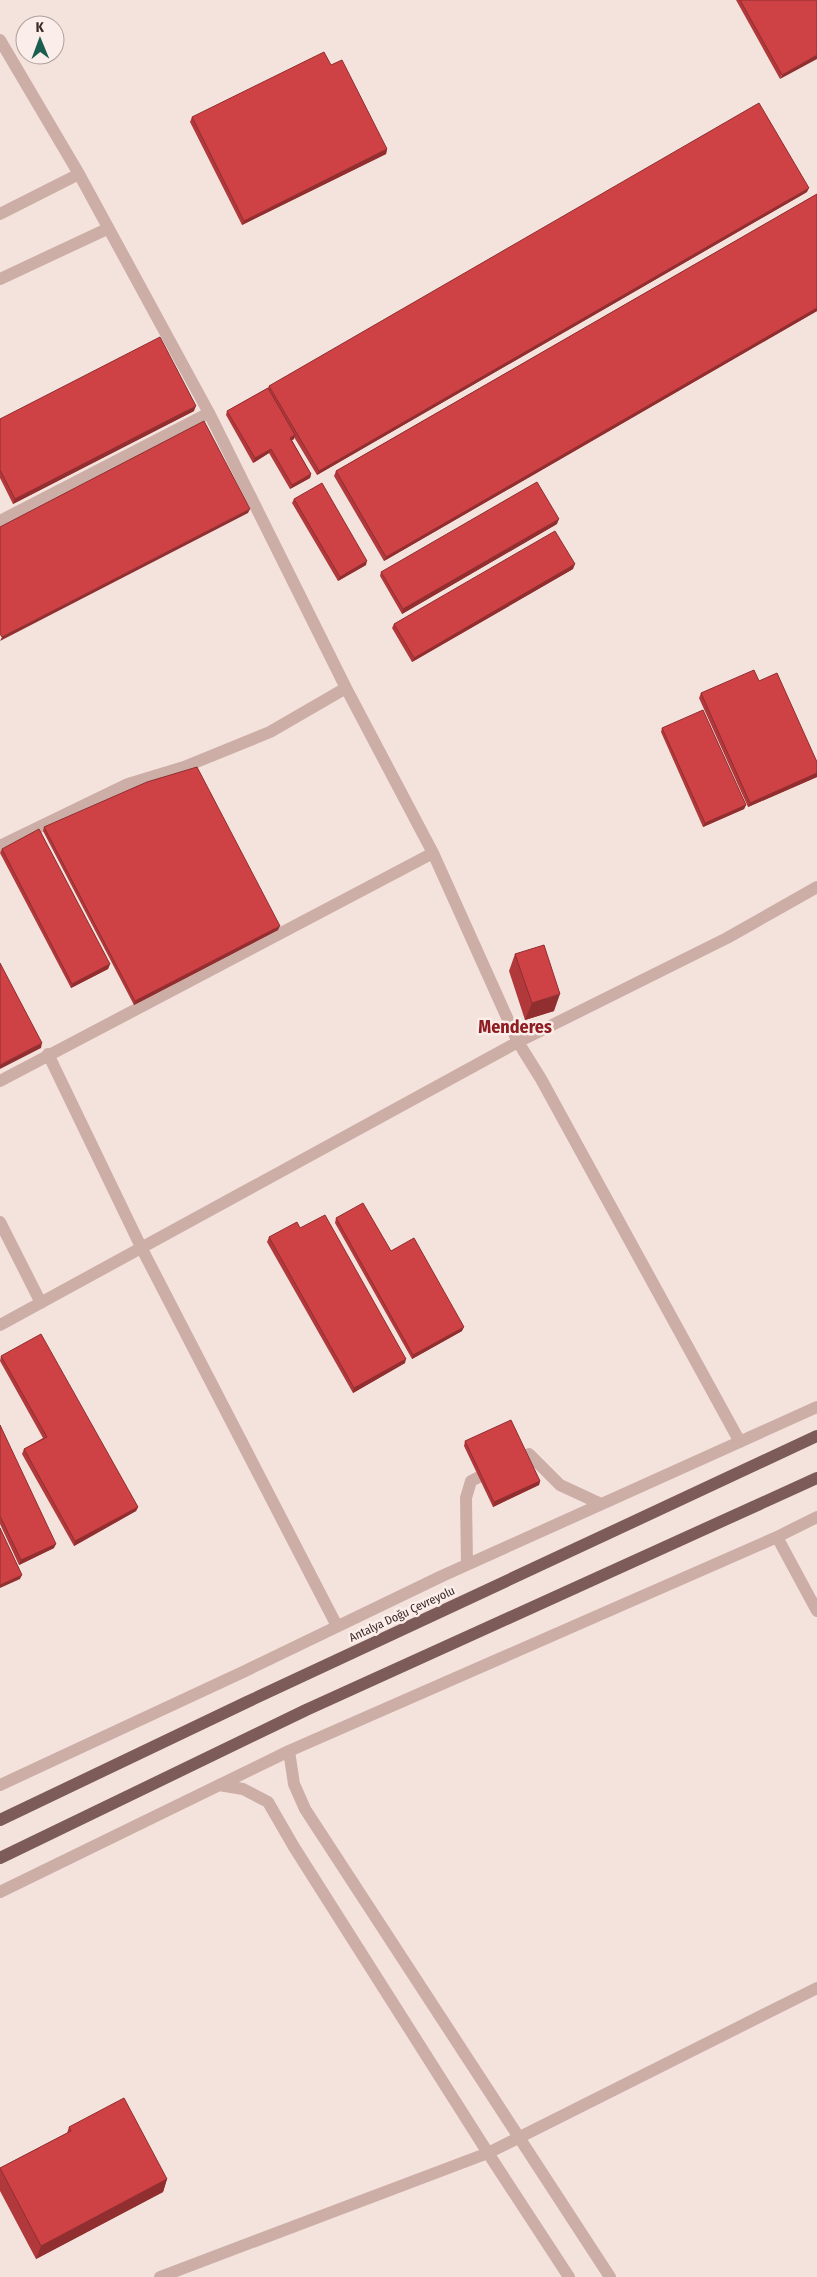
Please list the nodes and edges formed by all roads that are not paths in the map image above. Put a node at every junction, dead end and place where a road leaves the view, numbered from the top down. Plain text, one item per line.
1 (0, 40) edge
2 (79, 174) junction
3 (0, 214) edge
4 (107, 229) junction
5 (0, 279) edge
6 (210, 413) junction
7 (0, 521) edge
8 (346, 688) junction
9 (0, 846) edge
10 (433, 853) junction
11 (817, 887) edge
12 (518, 1042) junction
13 (48, 1054) junction
14 (0, 1081) edge
15 (0, 1222) edge
16 (142, 1249) junction
17 (41, 1303) junction
18 (0, 1325) edge
19 (817, 1407) edge
20 (817, 1436) edge
21 (740, 1442) junction
22 (525, 1456) edge
23 (479, 1478) edge
24 (817, 1478) edge
25 (601, 1504) junction
26 (817, 1517) edge
27 (777, 1537) junction
28 (467, 1564) junction
29 (817, 1611) edge
30 (337, 1626) junction
31 (289, 1751) junction
32 (0, 1785) edge
33 (219, 1785) junction
34 (0, 1820) edge
35 (0, 1858) edge
36 (0, 1892) edge
37 (817, 1988) edge
38 (520, 2137) junction
39 (488, 2153) junction
40 (160, 2277) edge
41 (569, 2277) edge
42 (610, 2277) edge

1 - 2 street
2 - 3 street
2 - 4 street
4 - 5 street
4 - 6 street
6 - 7 street
6 - 8 street
8 - 9 street
8 - 10 street
10 - 12 street
10 - 13 street
11 - 12 street
12 - 16 street
12 - 21 street
13 - 14 street
13 - 16 street
15 - 17 street
16 - 17 street
16 - 30 street
17 - 18 street
19 - 21 street
20 - 34 main road, Antalya Doğu Çevreyolu
21 - 25 street
22 - 25 street
23 - 28 street
24 - 35 main road
25 - 28 street
26 - 27 street
27 - 29 street
27 - 31 street
28 - 30 street
30 - 32 street
31 - 33 street
31 - 38 street
33 - 36 street
33 - 39 street
37 - 38 street
38 - 39 street
38 - 42 street
39 - 40 street
39 - 41 street

